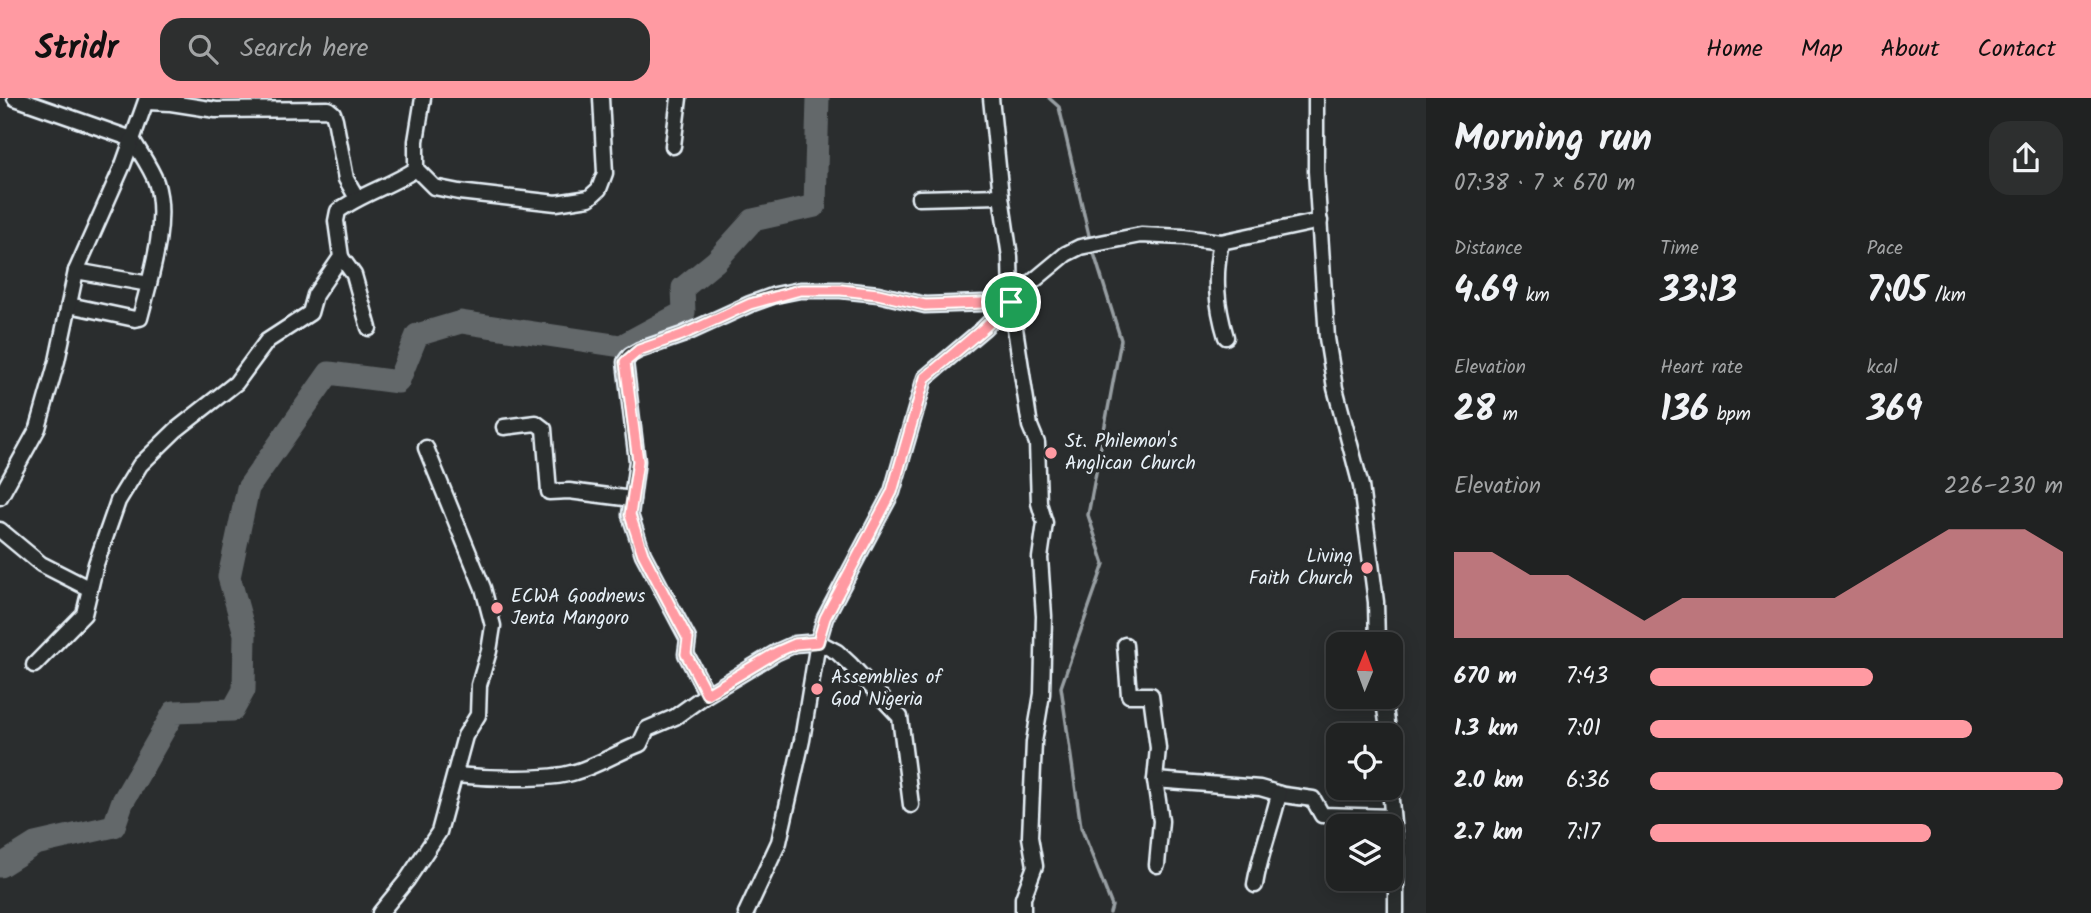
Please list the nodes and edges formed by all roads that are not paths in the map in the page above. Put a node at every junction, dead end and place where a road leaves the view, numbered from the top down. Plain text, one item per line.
1 (15, 98) edge
2 (423, 98) edge
3 (600, 98) edge
4 (679, 98) edge
5 (991, 98) edge
6 (1316, 98) edge
7 (146, 100) edge
8 (132, 139) junction
9 (673, 146) dead end
10 (416, 169) junction
11 (1000, 196) junction
12 (357, 198) junction
13 (919, 198) dead end
14 (1320, 221) junction
15 (1221, 242) junction
16 (341, 257) junction
17 (76, 271) junction
18 (149, 284) junction
19 (1011, 302) junction
20 (69, 305) junction
21 (369, 328) dead end
22 (1226, 337) dead end
23 (504, 427) dead end
24 (426, 448) dead end
25 (0, 497) edge
26 (632, 499) junction
27 (0, 530) edge
28 (90, 589) junction
29 (1377, 632) edge
30 (818, 642) junction
31 (1125, 645) dead end
32 (34, 665) dead end
33 (707, 694) junction
34 (455, 775) junction
35 (1155, 780) junction
36 (1279, 794) junction
37 (911, 804) dead end
38 (1326, 815) edge
39 (1157, 865) dead end
40 (1255, 885) dead end
41 (1395, 891) edge
42 (380, 913) edge
43 (746, 913) edge
44 (1023, 913) edge
45 (1396, 913) edge

1 - 8 street
2 - 10 street
3 - 10 street
4 - 9 street
5 - 11 street
6 - 14 street
7 - 8 street
7 - 12 street
8 - 17 street
8 - 18 street
10 - 12 street
11 - 13 street
11 - 19 street
12 - 16 street
14 - 15 street
14 - 29 street
15 - 19 street
15 - 22 street
16 - 21 street
16 - 28 street
17 - 18 street
17 - 20 street
18 - 20 street
19 - 26 street
19 - 30 street
19 - 44 street
20 - 25 street
23 - 26 street
24 - 34 street
26 - 33 street
27 - 28 street
28 - 32 street
30 - 33 street
30 - 37 street
30 - 43 street
31 - 35 street
33 - 34 street
34 - 42 street
35 - 36 street
35 - 39 street
36 - 38 street
36 - 40 street
41 - 45 street

